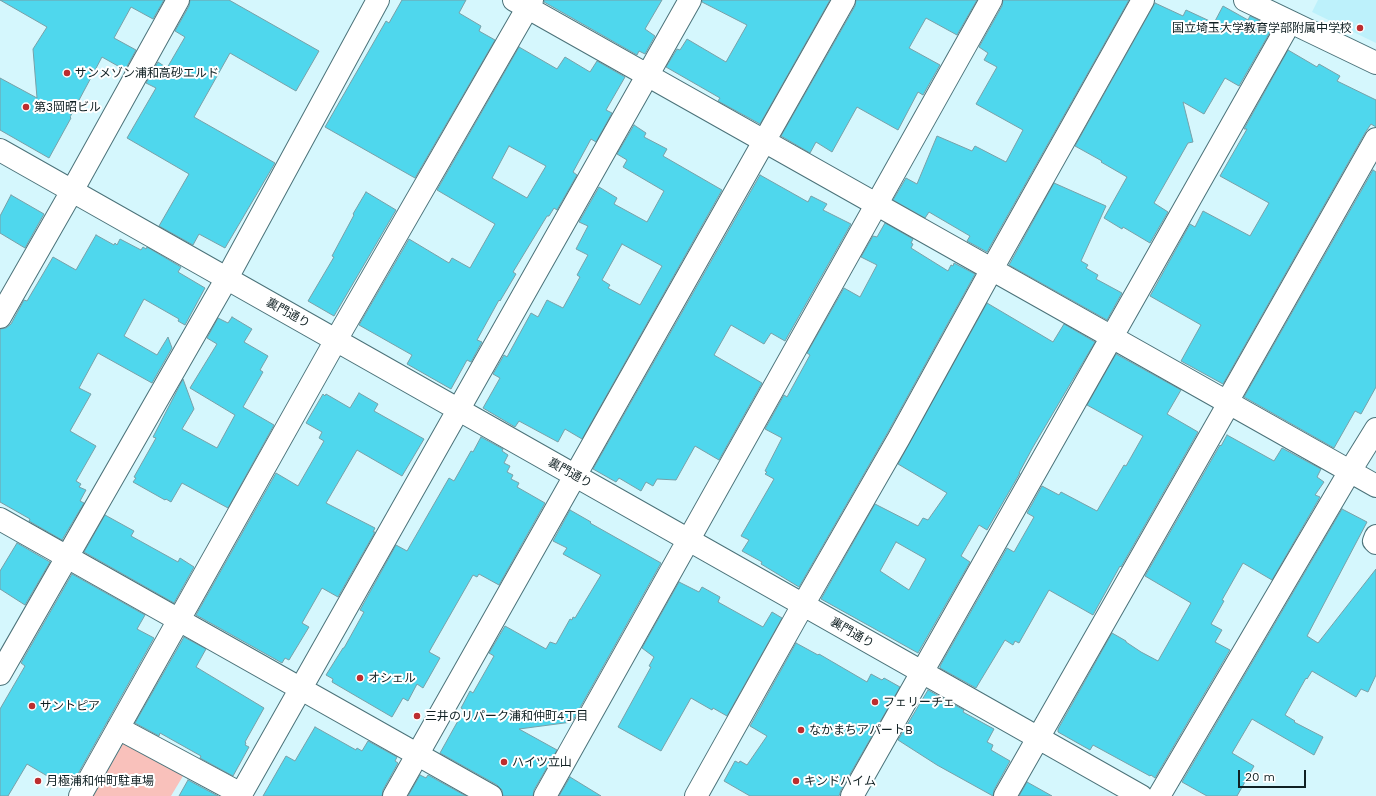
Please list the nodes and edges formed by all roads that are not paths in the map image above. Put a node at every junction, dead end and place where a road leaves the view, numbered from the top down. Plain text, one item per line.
1 (178, 0) edge
2 (378, 0) edge
3 (690, 0) edge
4 (844, 0) edge
5 (991, 0) edge
6 (1143, 0) edge
7 (1245, 0) edge
8 (525, 3) edge
9 (1290, 22) junction
10 (1376, 63) edge
11 (648, 75) junction
12 (1376, 139) edge
13 (764, 141) junction
14 (0, 150) edge
15 (72, 191) junction
16 (877, 204) junction
17 (992, 269) junction
18 (226, 278) junction
19 (0, 317) edge
20 (1111, 336) junction
21 (336, 340) junction
22 (1227, 402) junction
23 (458, 411) junction
24 (1376, 429) edge
25 (1350, 471) junction
26 (575, 476) junction
27 (1376, 486) edge
28 (0, 519) edge
29 (1376, 536) edge
30 (688, 540) junction
31 (1376, 542) edge
32 (67, 556) junction
33 (803, 605) junction
34 (178, 619) junction
35 (922, 672) junction
36 (0, 674) edge
37 (300, 689) junction
38 (118, 728) junction
39 (1038, 738) junction
40 (417, 754) junction
41 (241, 795) edge
42 (80, 796) edge
43 (394, 796) edge
44 (491, 796) edge
45 (545, 796) edge
46 (696, 796) edge
47 (852, 796) edge
48 (1005, 796) edge
49 (1141, 796) edge
50 (1159, 796) edge

1 - 15 street
2 - 18 street
3 - 11 street
4 - 13 street
5 - 16 street
6 - 17 street
7 - 9 street
8 - 11 street
8 - 21 street
9 - 10 street
9 - 20 street
11 - 13 street
11 - 23 street
12 - 22 street
13 - 16 street
13 - 26 street
14 - 15 street, 裏門通り
15 - 18 street, 裏門通り
15 - 19 street
16 - 17 street
16 - 30 street
17 - 20 street
17 - 33 street
18 - 21 street, 裏門通り
18 - 32 street
20 - 22 street
20 - 35 street
21 - 23 street, 裏門通り
21 - 34 street
22 - 25 street
22 - 39 street
23 - 26 street, 裏門通り
23 - 37 street
24 - 25 street
25 - 27 street
25 - 50 street
26 - 30 street, 裏門通り
26 - 40 street
28 - 32 street
29 - 31 street
30 - 33 street, 裏門通り
30 - 45 street
32 - 34 street
32 - 36 street
33 - 35 street, 裏門通り
33 - 46 street
34 - 37 street
34 - 38 street
35 - 39 street, 裏門通り
35 - 47 street
37 - 40 street
37 - 41 street
38 - 41 street
38 - 42 street
39 - 48 street
39 - 49 street, 裏門通り
40 - 43 street
40 - 44 street

